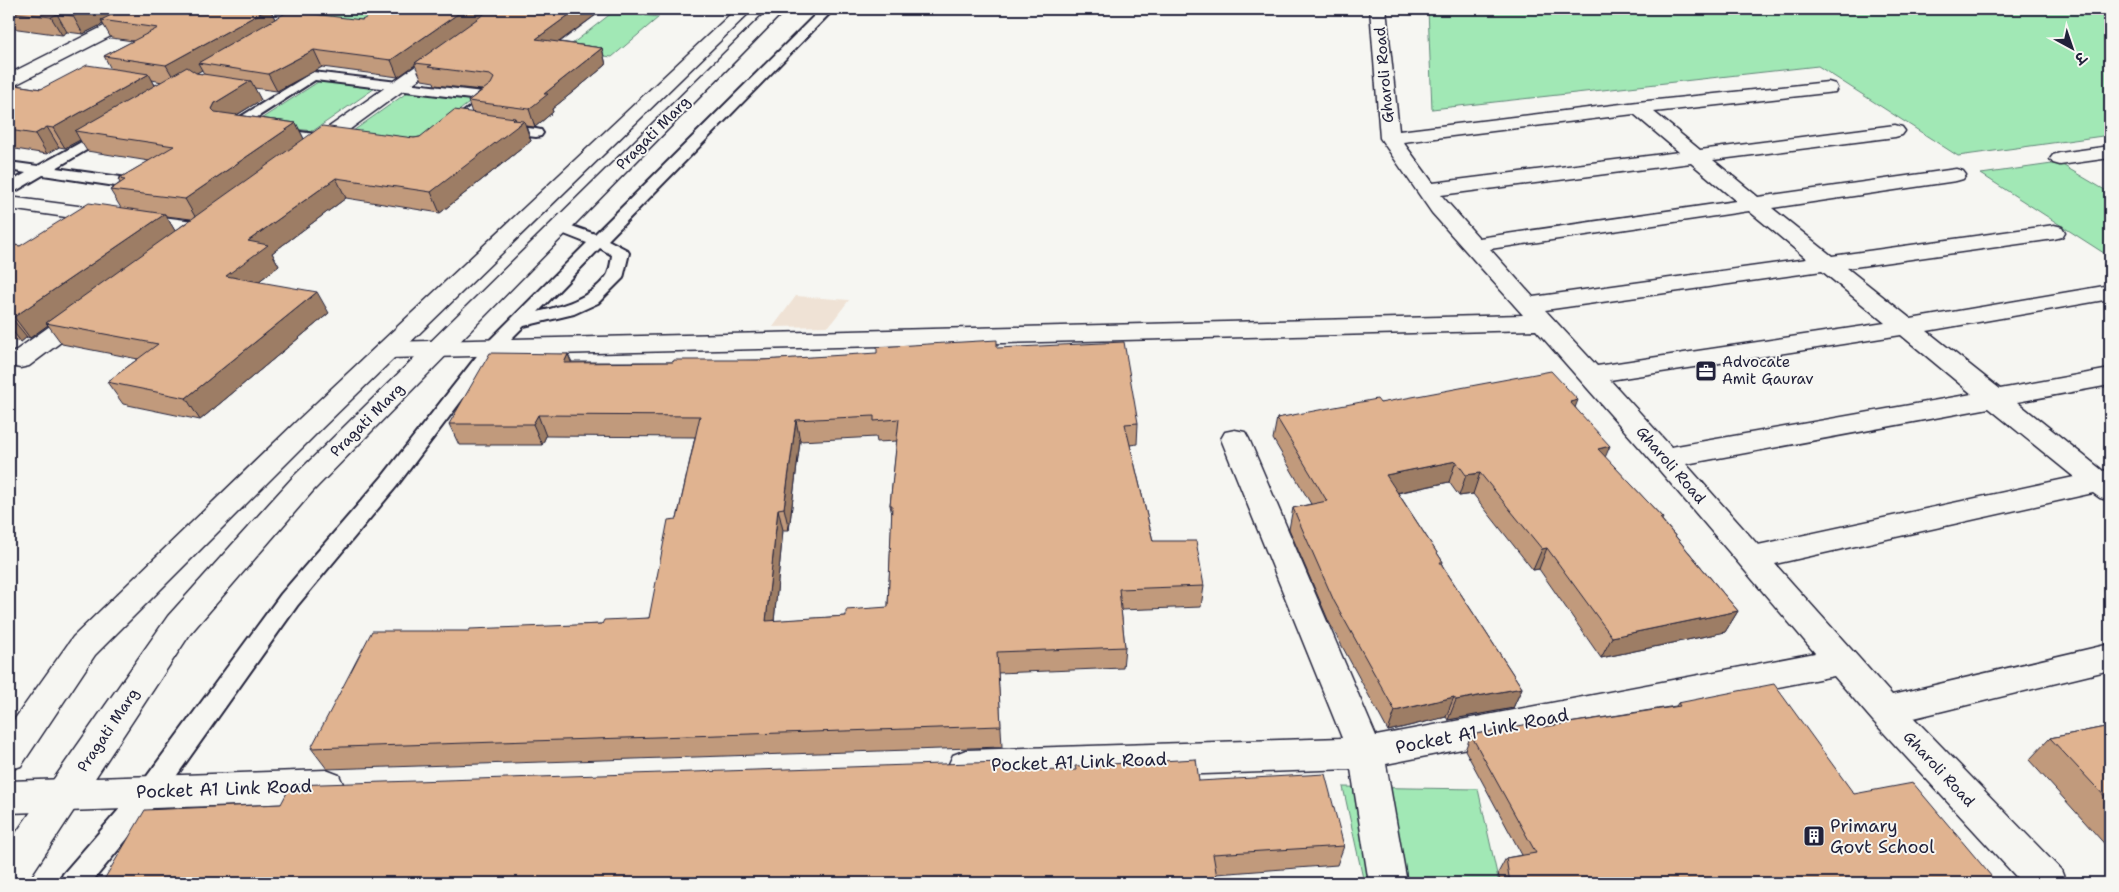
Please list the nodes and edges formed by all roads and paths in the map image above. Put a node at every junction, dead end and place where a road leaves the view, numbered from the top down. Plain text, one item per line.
1 (150, 9) edge
2 (318, 9) edge
3 (507, 9) edge
4 (745, 9) edge
5 (778, 9) edge
6 (828, 9) edge
7 (1378, 9) edge
8 (280, 31) edge
9 (9, 81) edge
10 (398, 86) junction
11 (1828, 88) dead end
12 (261, 94) edge
13 (279, 97) junction
14 (1638, 108) junction
15 (458, 123) junction
16 (118, 125) edge
17 (1895, 131) dead end
18 (536, 133) dead end
19 (1390, 138) junction
20 (324, 140) junction
21 (2110, 152) edge
22 (1696, 157) junction
23 (2060, 159) dead end
24 (293, 162) edge
25 (9, 166) edge
26 (40, 170) junction
27 (1956, 175) dead end
28 (135, 184) edge
29 (9, 189) edge
30 (1427, 190) junction
31 (9, 203) edge
32 (1753, 204) junction
33 (560, 227) junction
34 (2054, 232) dead end
35 (598, 241) junction
36 (177, 246) edge
37 (1474, 246) junction
38 (1826, 262) junction
39 (2110, 292) edge
40 (98, 303) edge
41 (1534, 313) junction
42 (518, 322) junction
43 (1907, 326) junction
44 (493, 347) junction
45 (439, 348) junction
46 (388, 350) junction
47 (20, 360) dead end
48 (1591, 375) junction
49 (2110, 377) edge
50 (1995, 399) junction
51 (1234, 439) dead end
52 (1665, 458) junction
53 (2107, 484) edge
54 (1751, 558) junction
55 (2110, 657) edge
56 (1841, 661) junction
57 (1885, 711) junction
58 (1366, 753) junction
59 (9, 755) edge
60 (938, 766) edge
61 (360, 785) edge
62 (151, 792) junction
63 (63, 795) junction
64 (9, 797) edge
65 (9, 875) edge
66 (73, 883) edge
67 (1388, 883) edge
68 (2047, 883) edge

1 - 9 street
2 - 8 lane
3 - 10 street
4 - 46 street, Pragati Marg
5 - 33 street, Pragati Marg
6 - 35 lane
7 - 19 street, Gharoli Road
10 - 13 lane
10 - 15 lane
10 - 20 street
11 - 14 street
12 - 13 lane
13 - 20 lane
14 - 19 street
14 - 22 street
15 - 18 lane
15 - 20 lane
16 - 26 lane
17 - 22 street
19 - 30 street, Gharoli Road
20 - 24 street
21 - 23 street
22 - 30 street
22 - 32 street
25 - 26 lane
26 - 28 lane
26 - 29 lane
27 - 32 street
30 - 37 street, Gharoli Road
31 - 36 street
32 - 37 street
32 - 38 street
33 - 35 lane
33 - 45 street, Pragati Marg
34 - 38 street
35 - 42 lane
35 - 42 lane
37 - 41 street, Gharoli Road
38 - 41 street
38 - 43 street
39 - 43 street
40 - 47 street
41 - 44 street
41 - 48 street, Gharoli Road
42 - 44 lane
43 - 48 street
43 - 50 street
44 - 45 street
44 - 62 lane
45 - 46 street
45 - 63 street, Pragati Marg
46 - 59 street, Pragati Marg
48 - 52 street, Gharoli Road
49 - 50 street
50 - 52 street
50 - 53 street
51 - 58 street
52 - 54 street, Gharoli Road
53 - 54 street
54 - 56 street, Gharoli Road
55 - 57 street
56 - 57 street, Gharoli Road
56 - 58 street, Pocket A1 Link Road
57 - 68 street, Gharoli Road
58 - 60 street, Pocket A1 Link Road
58 - 67 street
61 - 62 street, Pocket A1 Link Road
62 - 63 street, Pocket A1 Link Road
62 - 66 lane
63 - 64 street, Pocket A1 Link Road
63 - 65 street, Pragati Marg

